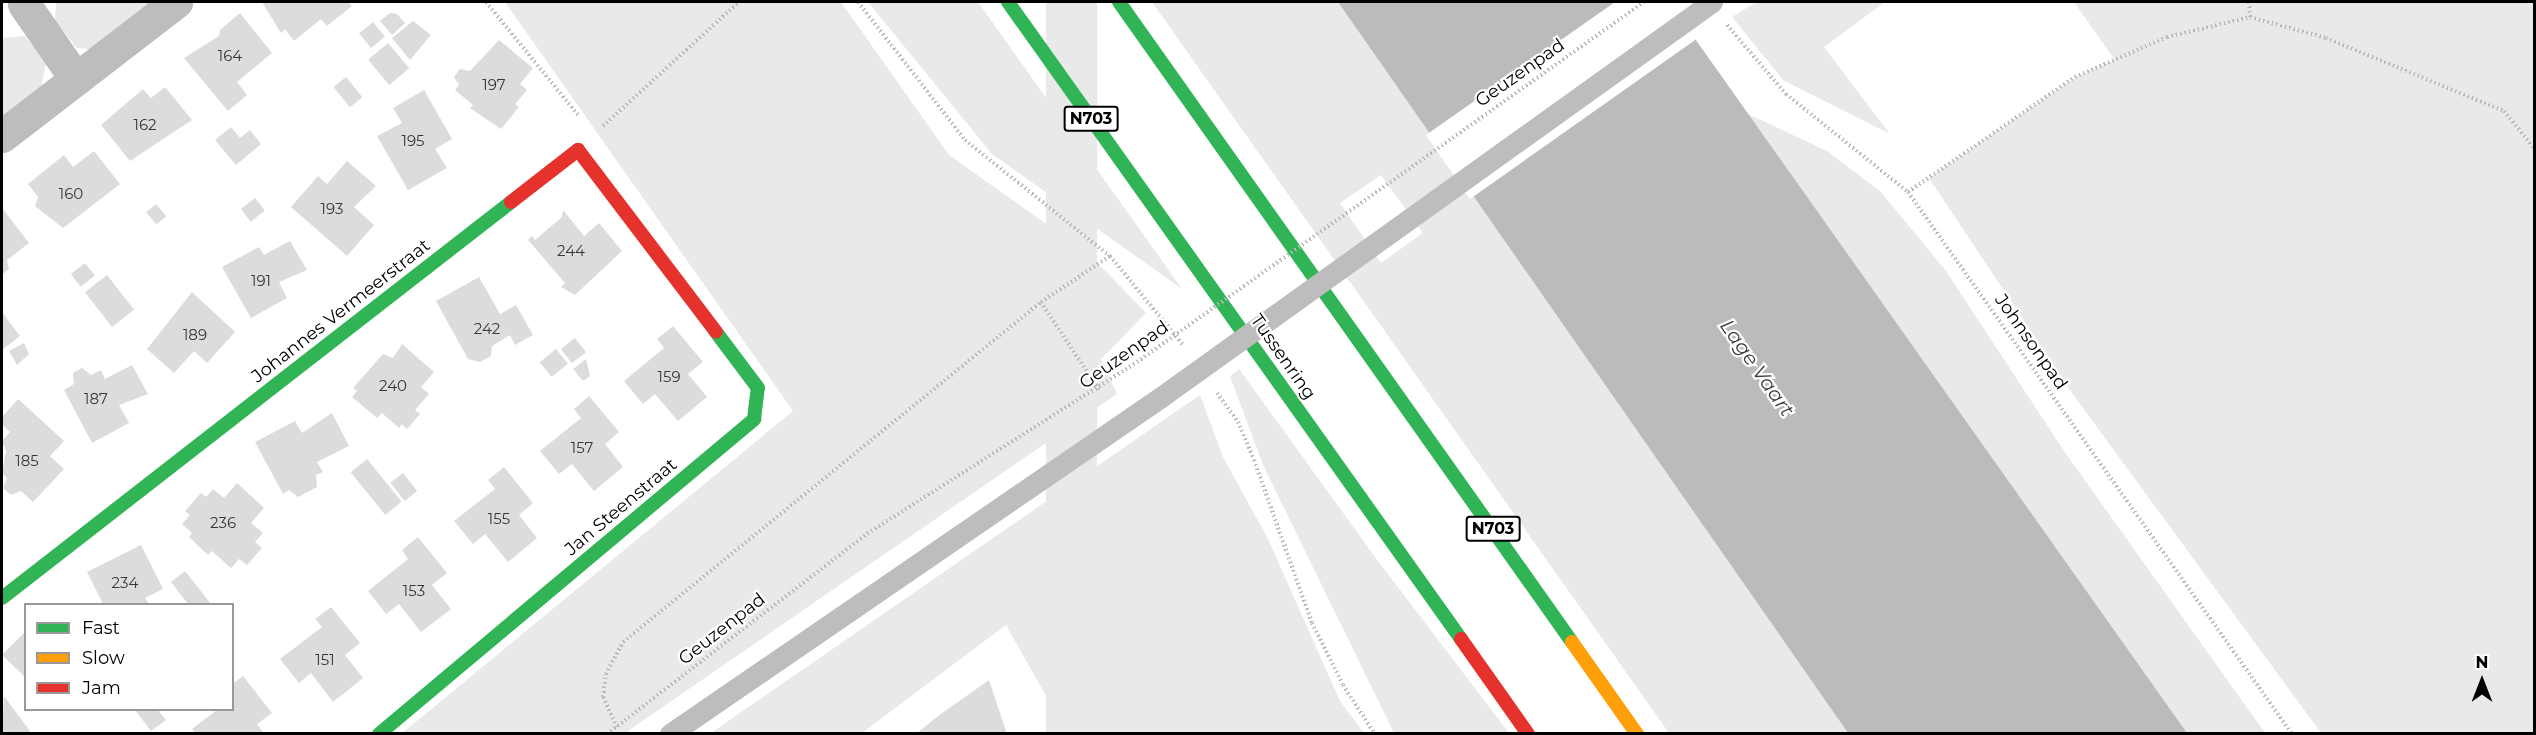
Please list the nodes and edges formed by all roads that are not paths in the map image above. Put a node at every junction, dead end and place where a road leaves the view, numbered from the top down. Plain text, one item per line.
1 (176, 2) edge
2 (1008, 2) edge
3 (1119, 2) edge
4 (1712, 2) edge
5 (18, 8) edge
6 (76, 79) junction
7 (2, 136) edge
8 (675, 274) joint
9 (2, 598) edge
10 (379, 734) edge
11 (670, 734) edge
12 (1528, 734) edge
13 (1637, 734) edge

1 - 6 street
2 - 12 main road, Tussenring / N703
3 - 13 main road, N703
4 - 11 lane, bridge
5 - 6 street
6 - 7 street
8 - 9 main road, Johannes Vermeerstraat
8 - 10 main road, Jan Steenstraat

